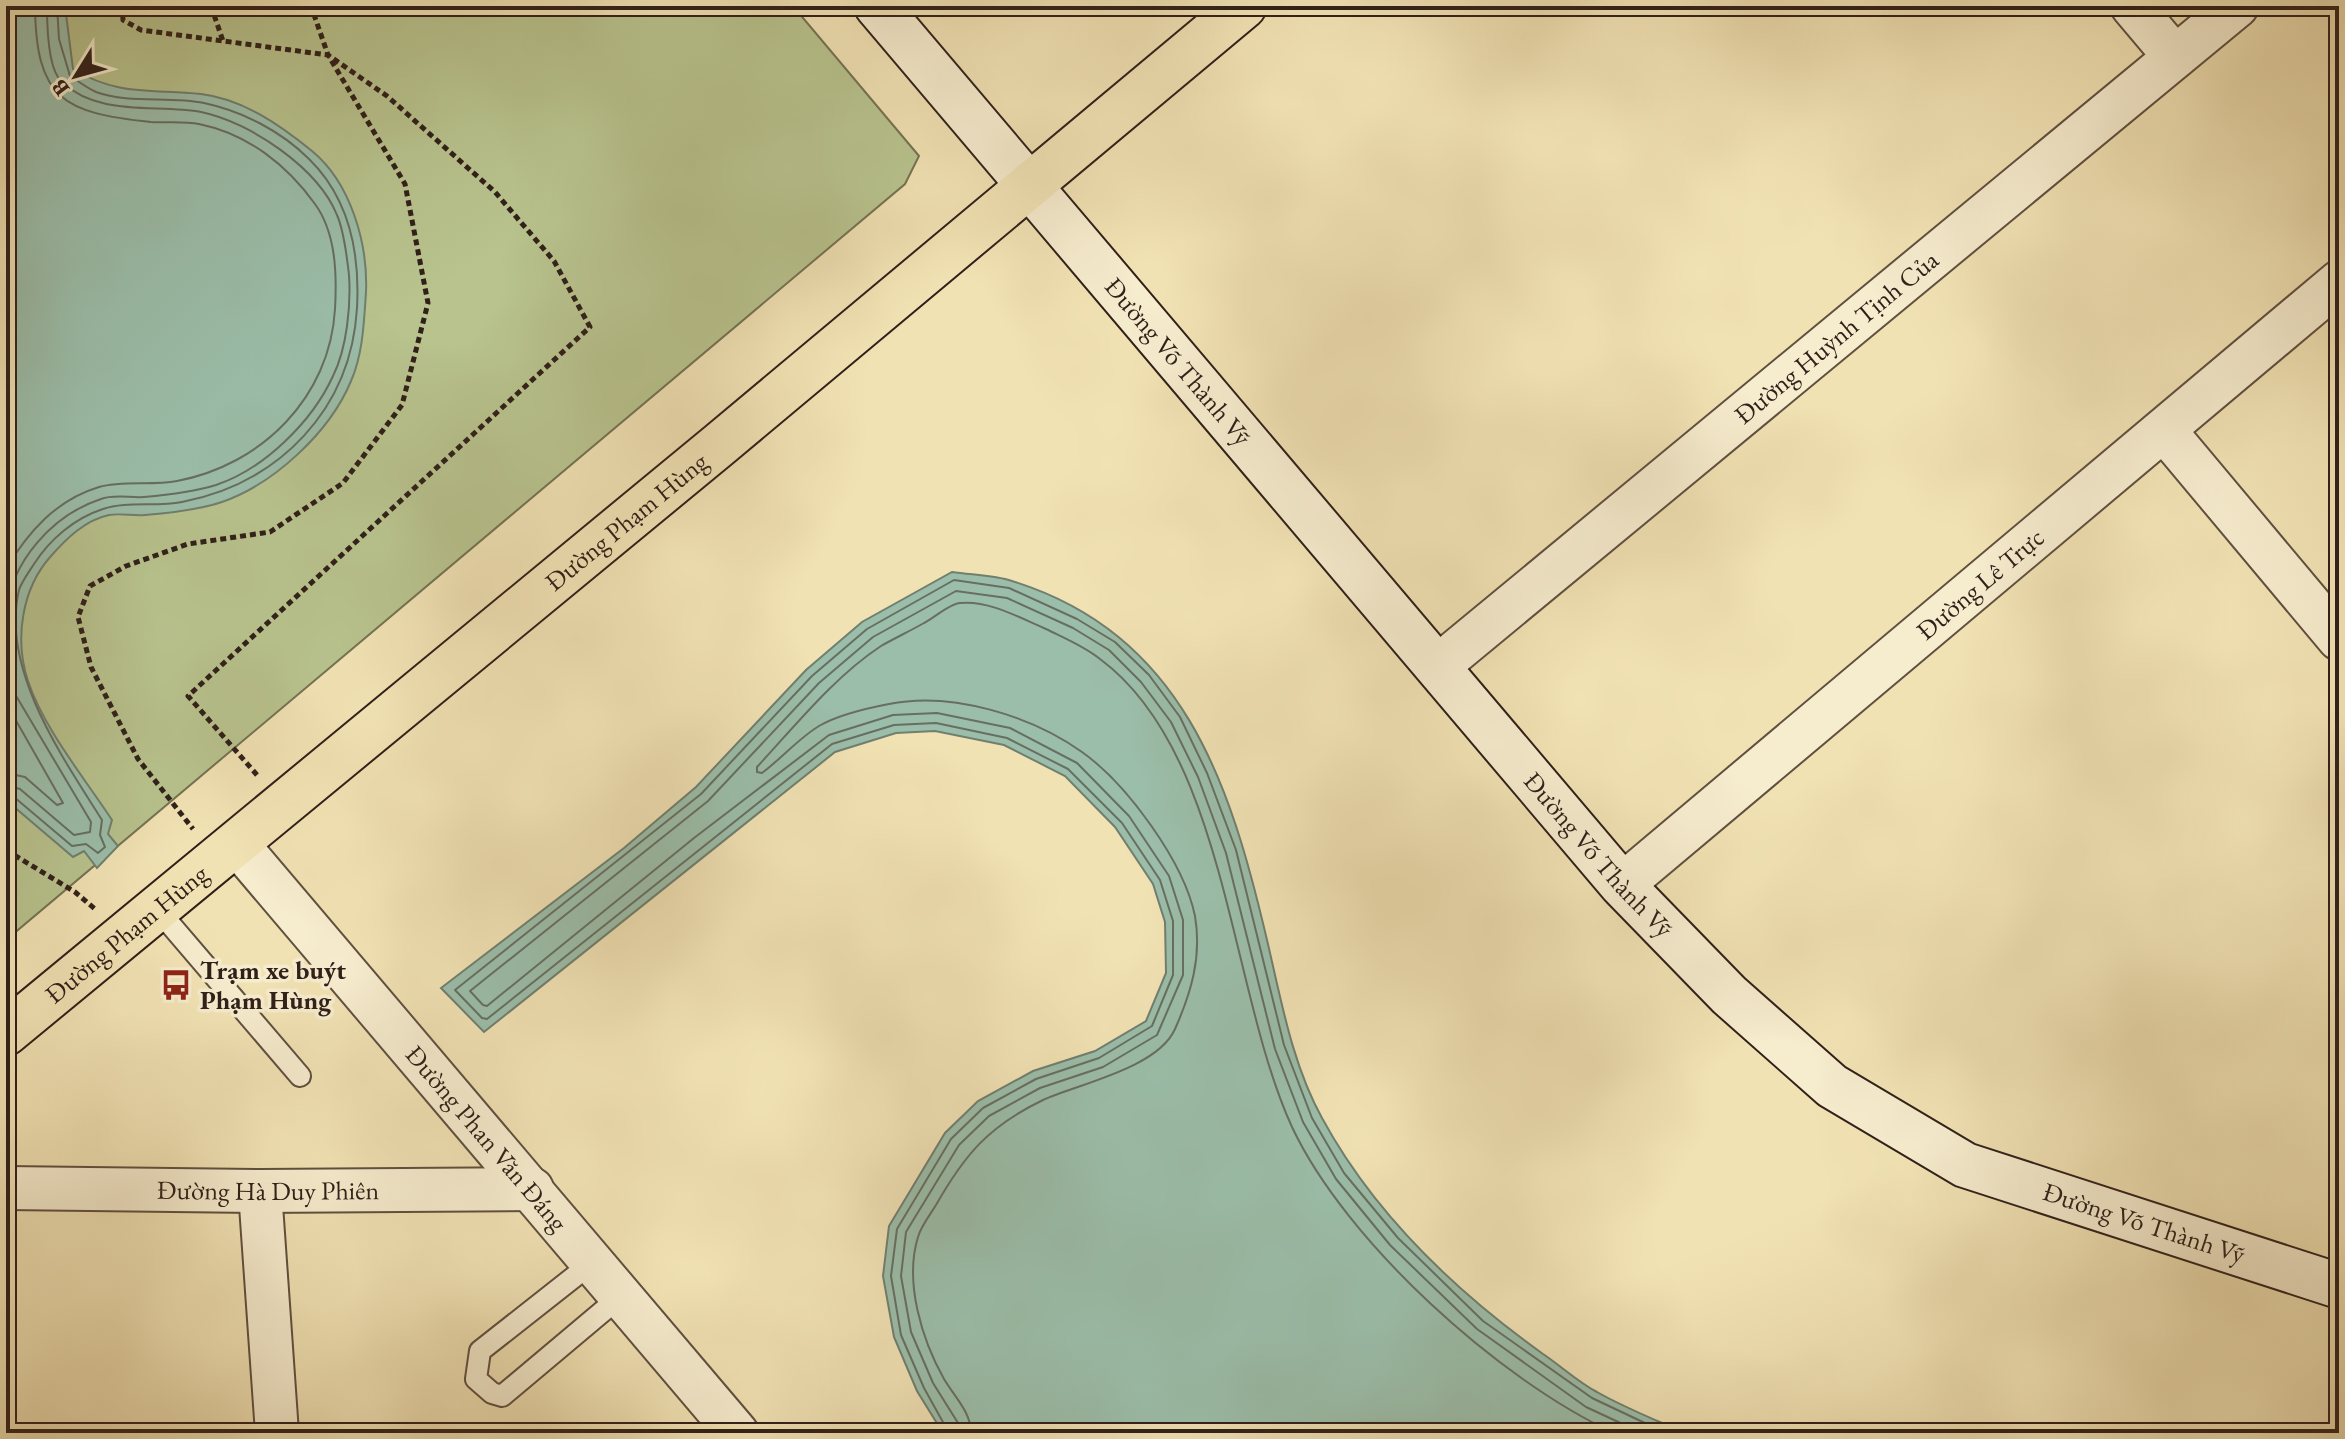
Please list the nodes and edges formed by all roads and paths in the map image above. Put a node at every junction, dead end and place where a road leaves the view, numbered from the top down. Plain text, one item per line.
1 (122, 6) edge
2 (211, 6) edge
3 (311, 6) edge
4 (877, 6) edge
5 (1244, 6) edge
6 (2132, 6) edge
7 (2237, 6) edge
8 (223, 41) junction
9 (328, 55) junction
10 (2175, 57) junction
11 (1028, 186) junction
12 (2339, 282) edge
13 (2164, 430) junction
14 (2339, 639) edge
15 (1437, 667) junction
16 (283, 806) junction
17 (217, 839) junction
18 (6, 850) edge
19 (1622, 885) junction
20 (142, 922) junction
21 (6, 1033) edge
22 (300, 1076) dead end
23 (6, 1188) edge
24 (532, 1189) junction
25 (260, 1191) junction
26 (593, 1262) junction
27 (2334, 1277) edge
28 (621, 1296) junction
29 (277, 1433) edge
30 (737, 1433) edge

1 - 8 path
2 - 8 path
3 - 9 path
4 - 11 street, Đường Võ Thành Vỹ
5 - 11 main road, Đường Phạm Hùng
6 - 10 street
7 - 10 street, Đường Huỳnh Tịnh Của
8 - 9 path
9 - 16 path
9 - 17 path
10 - 15 street, Đường Huỳnh Tịnh Của
11 - 15 street, Đường Võ Thành Vỹ
11 - 16 main road, Đường Phạm Hùng
12 - 13 street, Đường Lê Trực
13 - 14 street
13 - 19 street, Đường Lê Trực
15 - 19 street, Đường Võ Thành Vỹ
16 - 17 main road, Đường Phạm Hùng
17 - 20 main road, Đường Phạm Hùng
17 - 24 street, Đường Phan Văn Đáng
18 - 20 path
19 - 27 street, Đường Võ Thành Vỹ
20 - 21 main road, Đường Phạm Hùng
20 - 22 lane
23 - 25 street, Đường Hà Duy Phiên
24 - 25 street, Đường Hà Duy Phiên
24 - 26 street, Đường Phan Văn Đáng
25 - 29 street
26 - 28 street, Đường Phan Văn Đáng
26 - 28 lane
28 - 30 street, Đường Phan Văn Đáng

